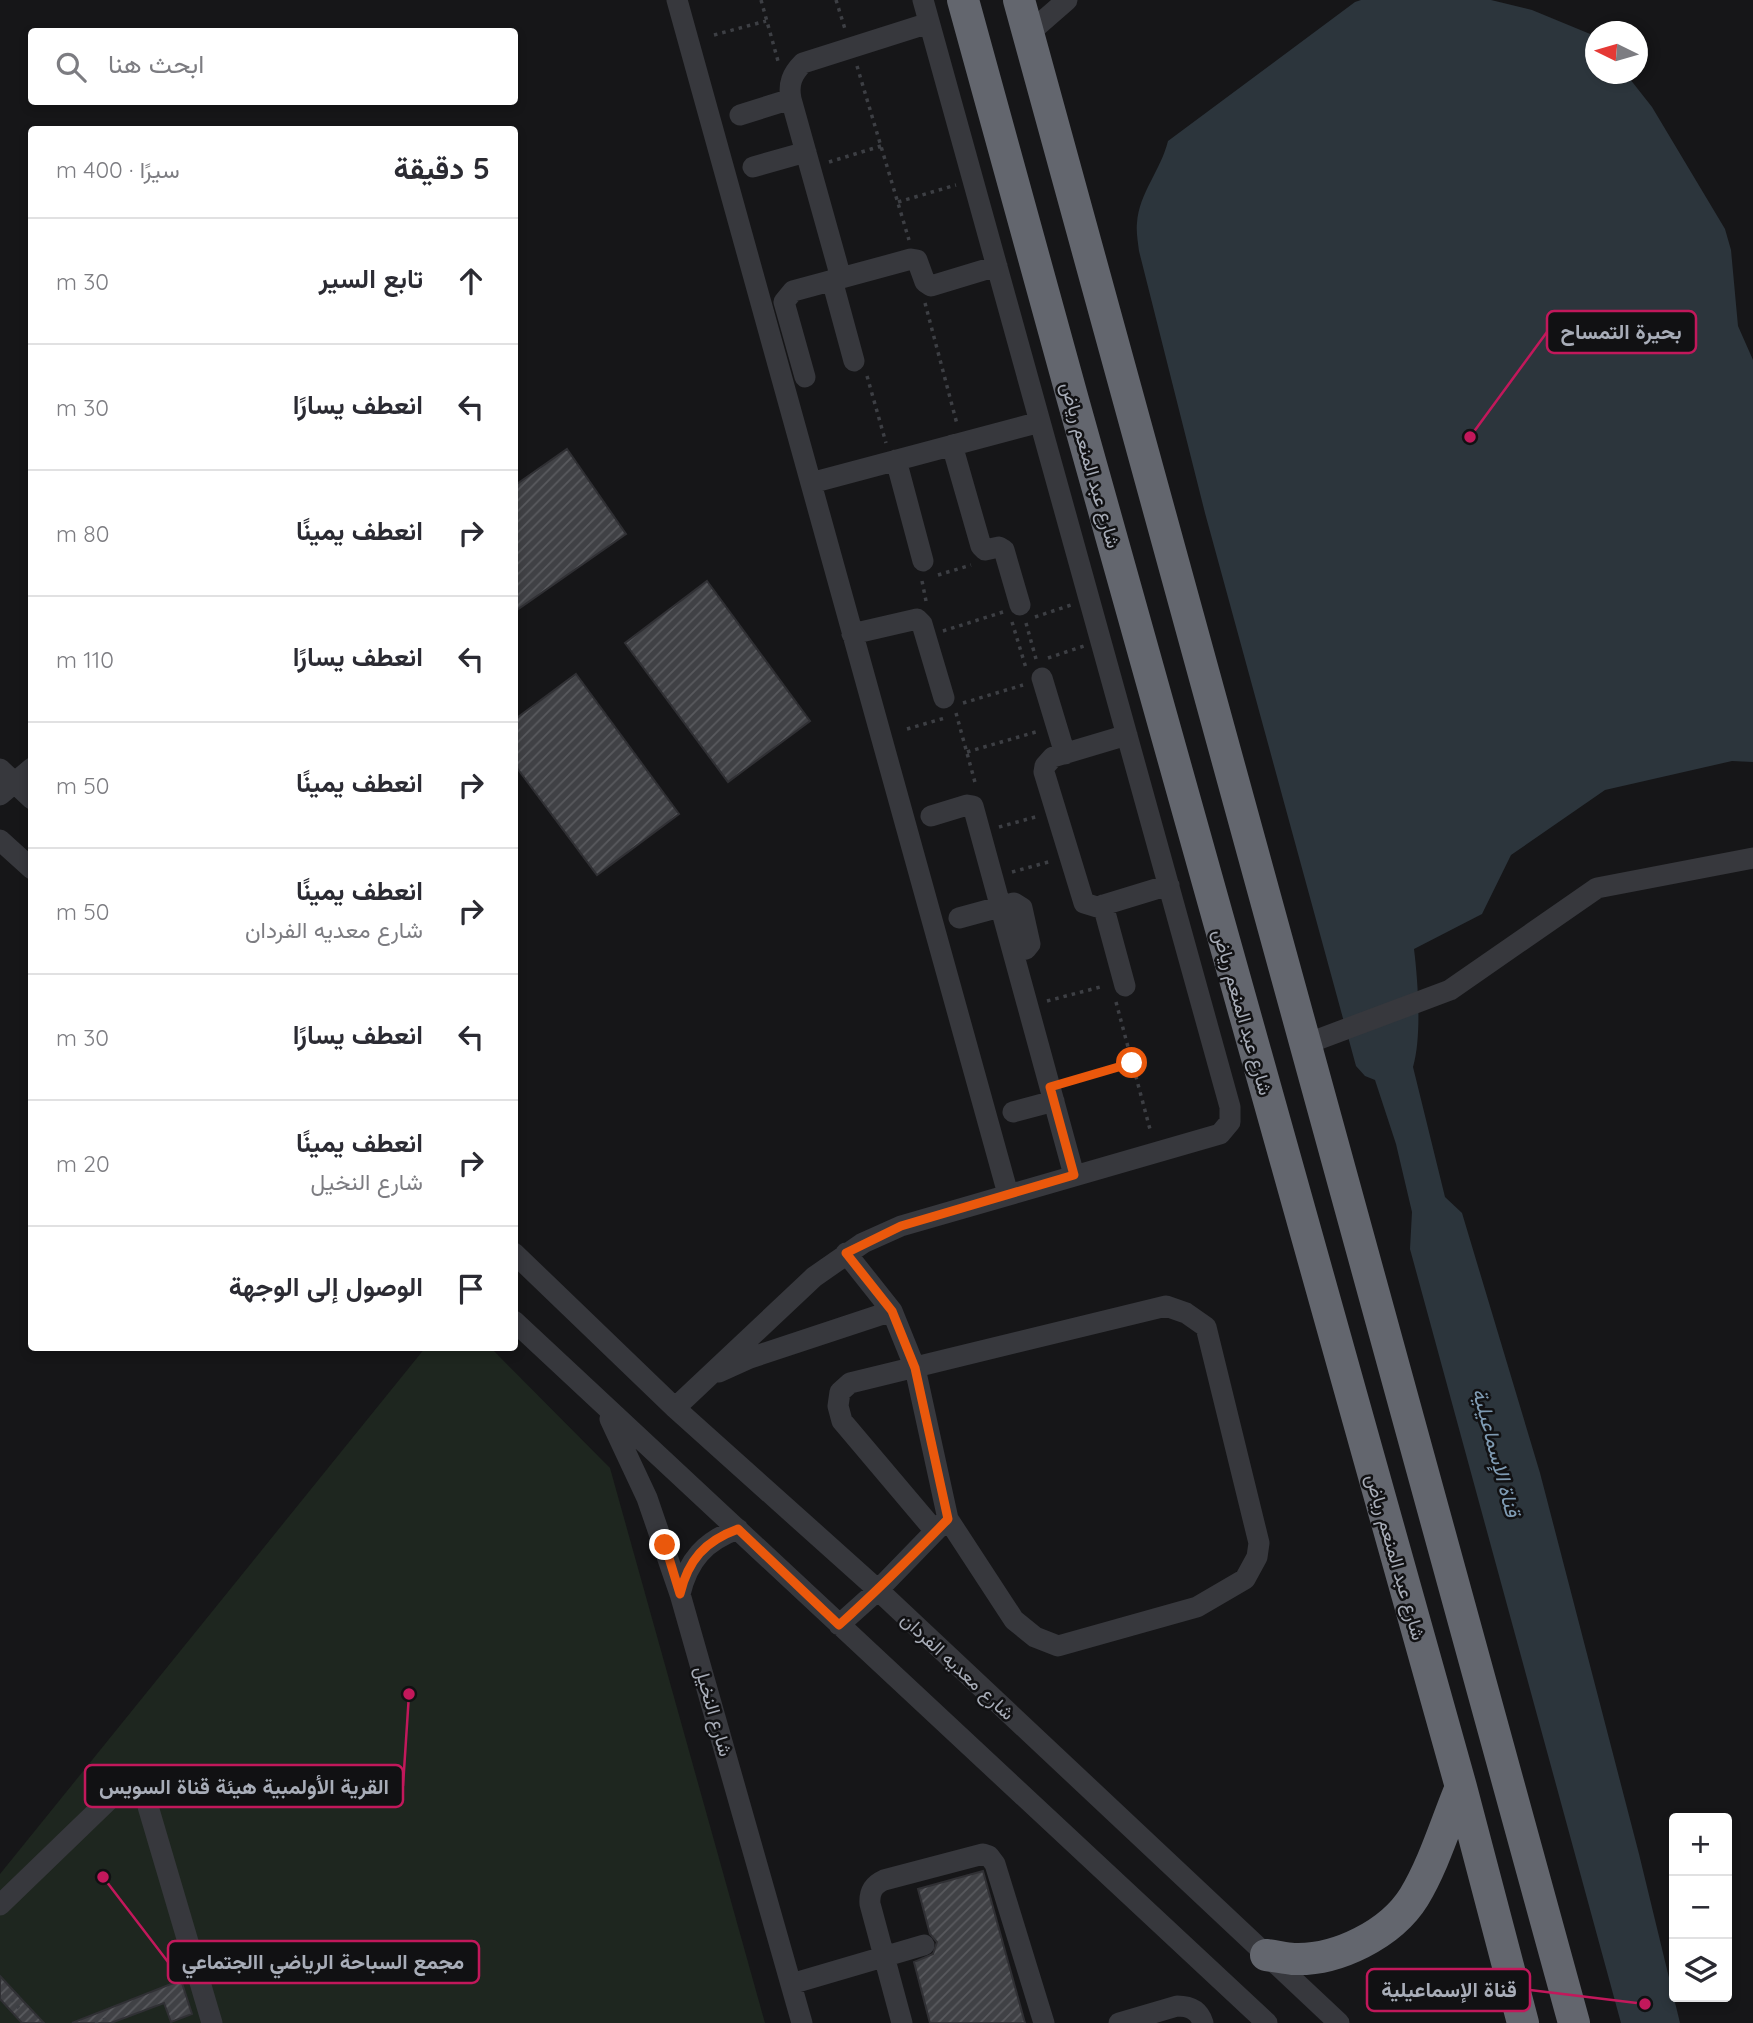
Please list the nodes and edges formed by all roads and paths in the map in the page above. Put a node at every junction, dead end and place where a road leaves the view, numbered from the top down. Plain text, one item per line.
1 (677, 0) edge
2 (761, 0) edge
3 (836, 0) edge
4 (923, 0) edge
5 (963, 0) edge
6 (1067, 0) edge
7 (1025, 10) edge
8 (767, 20) junction
9 (929, 23) junction
10 (714, 35) dead end
11 (851, 48) junction
12 (791, 89) junction
13 (740, 116) dead end
14 (881, 146) junction
15 (808, 160) junction
16 (753, 167) dead end
17 (972, 180) junction
18 (898, 202) junction
19 (915, 258) junction
20 (996, 266) junction
21 (836, 279) junction
22 (927, 285) junction
23 (854, 361) dead end
24 (805, 377) dead end
25 (1040, 422) junction
26 (957, 444) junction
27 (896, 460) junction
28 (811, 483) junction
29 (923, 561) dead end
30 (1089, 599) junction
31 (1020, 605) dead end
32 (852, 634) junction
33 (935, 634) dead end
34 (1101, 641) junction
35 (1033, 672) junction
36 (952, 706) junction
37 (907, 729) dead end
38 (1127, 735) junction
39 (967, 751) dead end
40 (1059, 756) junction
41 (28, 770) edge
42 (5, 782) edge
43 (28, 796) edge
44 (1056, 811) junction
45 (931, 816) dead end
46 (981, 833) junction
47 (0, 840) edge
48 (1069, 856) junction
49 (1753, 858) edge
50 (28, 865) edge
51 (993, 878) junction
52 (1169, 885) junction
53 (1103, 905) junction
54 (1001, 907) junction
55 (960, 919) dead end
56 (1117, 989) junction
57 (1028, 1006) junction
58 (1306, 1044) junction
59 (1132, 1063) junction
60 (1052, 1094) junction
61 (1013, 1112) dead end
62 (1330, 1132) junction
63 (1280, 1145) junction
64 (1156, 1152) junction
65 (1074, 1175) junction
66 (1008, 1194) junction
67 (846, 1253) junction
68 (518, 1257) edge
69 (892, 1311) junction
70 (518, 1325) edge
71 (915, 1368) junction
72 (703, 1380) junction
73 (603, 1406) junction
74 (675, 1408) junction
75 (942, 1525) junction
76 (738, 1529) junction
77 (878, 1590) junction
78 (680, 1594) junction
79 (839, 1625) junction
80 (1461, 1787) junction
81 (0, 1905) edge
82 (924, 1945) dead end
83 (1266, 1955) junction
84 (885, 1956) junction
85 (791, 1984) junction
86 (11, 1999) dead end
87 (19, 2008) dead end
88 (109, 2018) dead end
89 (95, 2023) edge
90 (212, 2023) edge
91 (802, 2023) edge
92 (902, 2023) edge
93 (1044, 2023) edge
94 (1119, 2023) edge
95 (1203, 2023) edge
96 (1267, 2023) edge
97 (1339, 2023) edge
98 (1523, 2023) edge
99 (1574, 2023) edge

1 - 28 street
2 - 8 path
3 - 11 path
4 - 9 street
5 - 63 highway, شارع عبد المنعم رياض
6 - 7 street
7 - 58 highway
8 - 10 path
8 - 12 path
9 - 11 street
9 - 17 street
11 - 12 street
11 - 14 path
12 - 13 street
12 - 15 street
14 - 15 path
14 - 18 path
15 - 16 street
15 - 21 street
17 - 18 path
17 - 20 street
18 - 19 path
19 - 21 street
19 - 22 street
20 - 22 street
20 - 25 street
21 - 23 street
21 - 24 street
22 - 26 path
25 - 26 street
25 - 30 street
26 - 27 street
26 - 31 street
27 - 28 street
27 - 29 street
28 - 32 street
30 - 34 street
30 - 35 path
32 - 36 street
32 - 66 street
33 - 35 path
34 - 35 path
34 - 38 street
35 - 36 path
35 - 40 street
36 - 37 path
38 - 40 street
38 - 52 street
39 - 40 path
40 - 44 street
41 - 42 street
42 - 43 street
44 - 46 path
44 - 48 street
45 - 46 street
46 - 51 street
47 - 50 street
48 - 51 path
48 - 53 street
49 - 58 street
51 - 54 street
52 - 53 street
52 - 64 street
53 - 56 street
54 - 55 street
54 - 57 street
56 - 57 path
56 - 59 path
57 - 60 street
58 - 62 highway
59 - 60 path
59 - 64 path
60 - 61 street
60 - 65 street
62 - 63 highway
62 - 99 highway
63 - 80 highway, شارع عبد المنعم رياض
64 - 65 street
65 - 66 street
66 - 67 street
67 - 69 street
67 - 72 street
68 - 74 street, شارع معديه الفردان
69 - 71 street
69 - 72 street
70 - 73 street
71 - 75 street
71 - 75 street
71 - 75 street
72 - 74 street
73 - 76 street
73 - 78 street, شارع النخيل
74 - 77 street, شارع معديه الفردان
75 - 77 street
76 - 78 street
76 - 79 street
77 - 79 street
77 - 83 street, شارع معديه الفردان
78 - 85 street, شارع النخيل
79 - 96 street
80 - 83 highway
80 - 98 highway, شارع عبد المنعم رياض
81 - 90 street
82 - 84 street
83 - 97 street, شارع معديه الفردان
84 - 85 street
84 - 92 street
84 - 93 street
85 - 91 street, شارع النخيل
86 - 87 path
88 - 89 path
94 - 95 street

